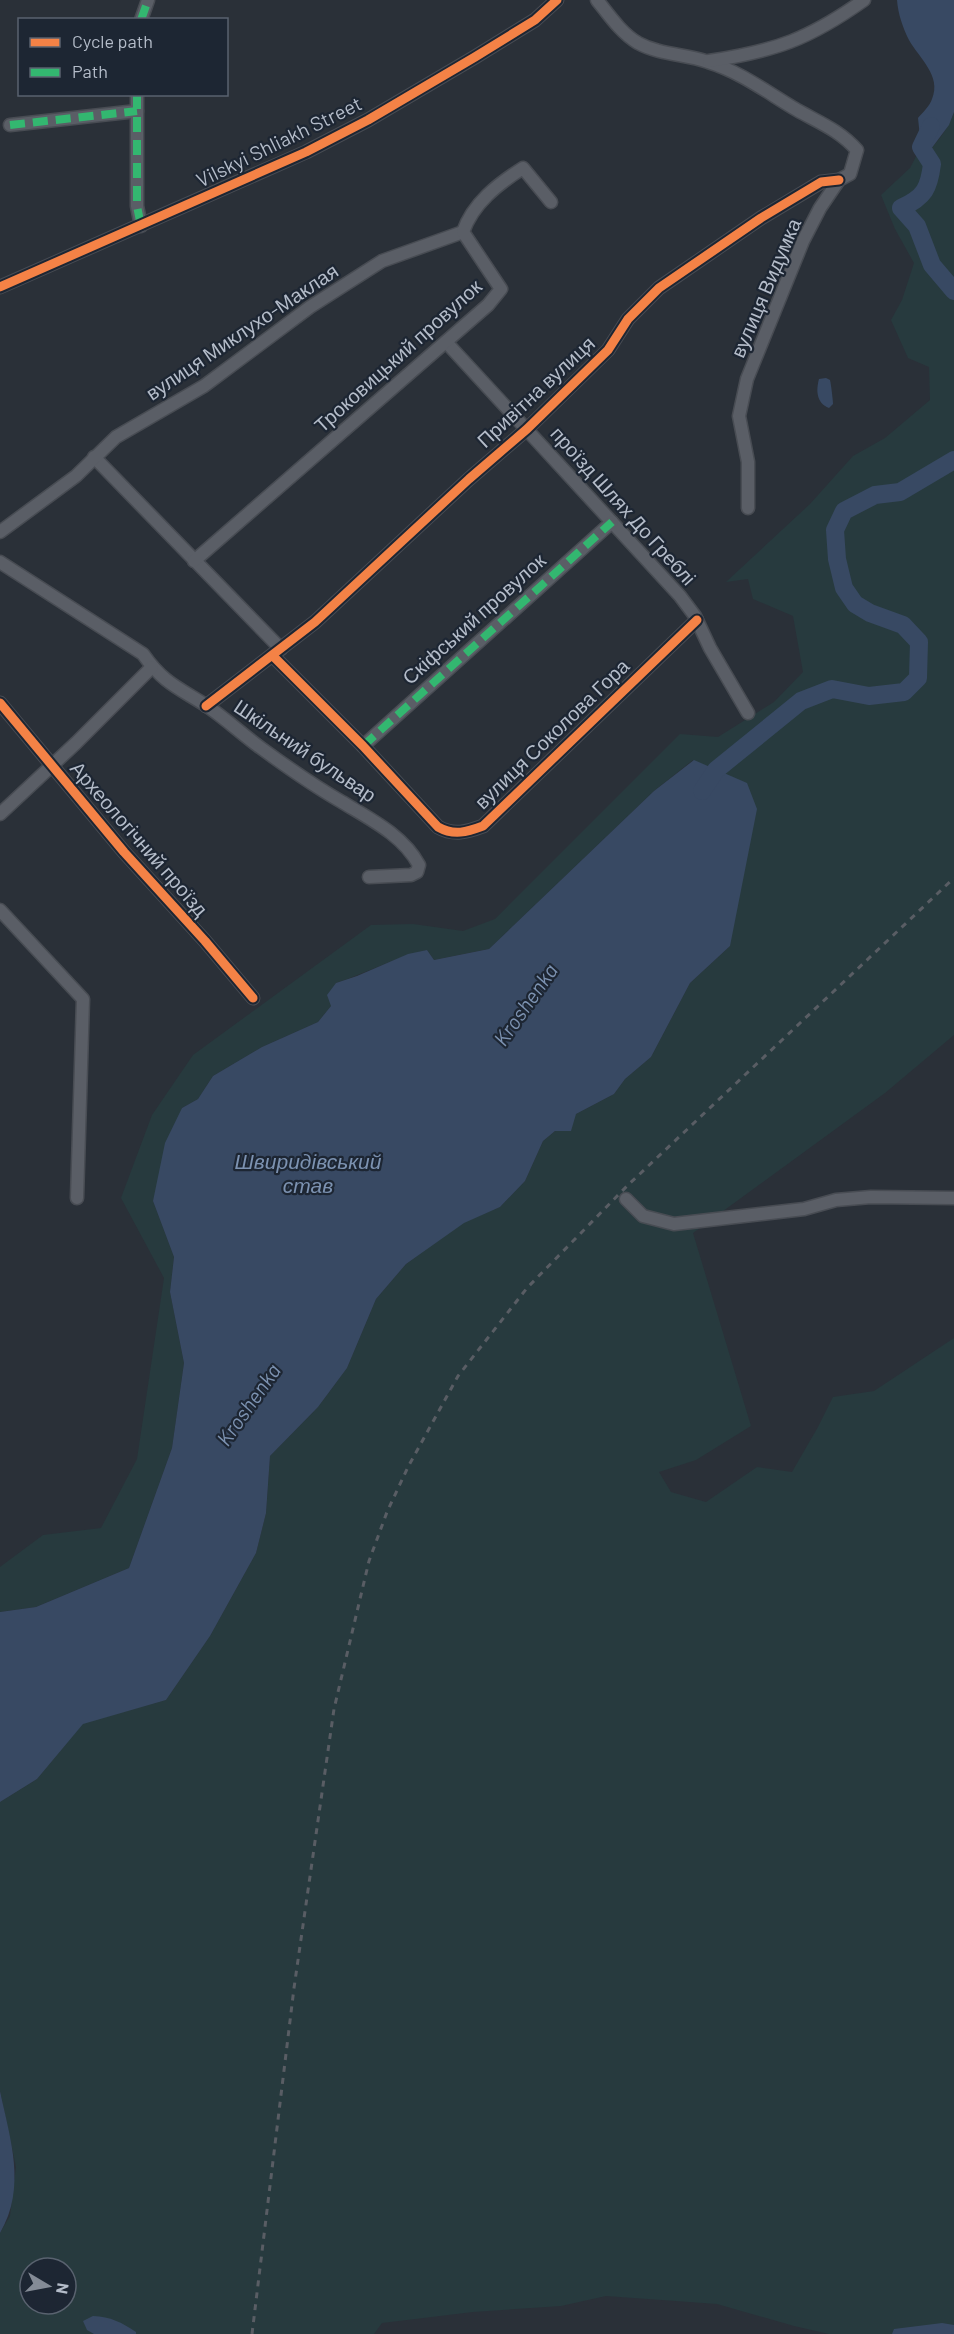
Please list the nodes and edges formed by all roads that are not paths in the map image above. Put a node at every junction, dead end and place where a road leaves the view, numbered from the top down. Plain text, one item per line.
1 (148, 0) edge
2 (558, 0) edge
3 (597, 0) edge
4 (864, 0) edge
5 (142, 18) edge
6 (708, 62) junction
7 (137, 96) edge
8 (137, 111) junction
9 (10, 125) dead end
10 (839, 180) junction
11 (551, 202) dead end
12 (141, 226) junction
13 (463, 232) junction
14 (0, 287) edge
15 (446, 342) junction
16 (527, 429) junction
17 (94, 457) junction
18 (748, 508) dead end
19 (612, 522) junction
20 (0, 532) edge
21 (194, 561) junction
22 (0, 562) edge
23 (697, 620) junction
24 (277, 652) junction
25 (152, 667) junction
26 (0, 703) edge
27 (206, 706) junction
28 (748, 713) dead end
29 (363, 746) junction
30 (51, 765) junction
31 (0, 814) edge
32 (369, 877) dead end
33 (0, 910) edge
34 (253, 998) dead end
35 (77, 1198) dead end
36 (954, 1198) edge
37 (626, 1199) dead end

1 - 5 street
2 - 12 street, Vilskyi Shliakh Street
3 - 6 street, вулиця Видумка
4 - 6 street
6 - 10 street, вулиця Видумка
7 - 8 street
8 - 9 street
8 - 12 street
10 - 16 street, Привітна вулиця
10 - 18 street, вулиця Видумка
11 - 13 street
12 - 14 street, Vilskyi Shliakh Street
13 - 15 street, Троковицький провулок
13 - 17 street, вулиця Миклухо-Маклая
15 - 16 street, проїзд Шлях До Греблі
15 - 21 street, Троковицький провулок
16 - 19 street, проїзд Шлях До Греблі
16 - 24 street, Привітна вулиця
17 - 20 street, вулиця Миклухо-Маклая
17 - 21 street, вулиця Соколова Гора
19 - 23 street, проїзд Шлях До Греблі
19 - 29 street, Скіфський провулок
21 - 24 street, вулиця Соколова Гора
22 - 25 street, Шкільний бульвар
23 - 28 street, проїзд Шлях До Греблі
23 - 29 street, вулиця Соколова Гора
24 - 27 street, Привітна вулиця
24 - 29 street, вулиця Соколова Гора
25 - 27 street, Шкільний бульвар
25 - 30 street
26 - 30 street, Археологічний проїзд
27 - 32 street, Шкільний бульвар
30 - 31 street
30 - 34 street, Археологічний проїзд
33 - 35 street
36 - 37 street

